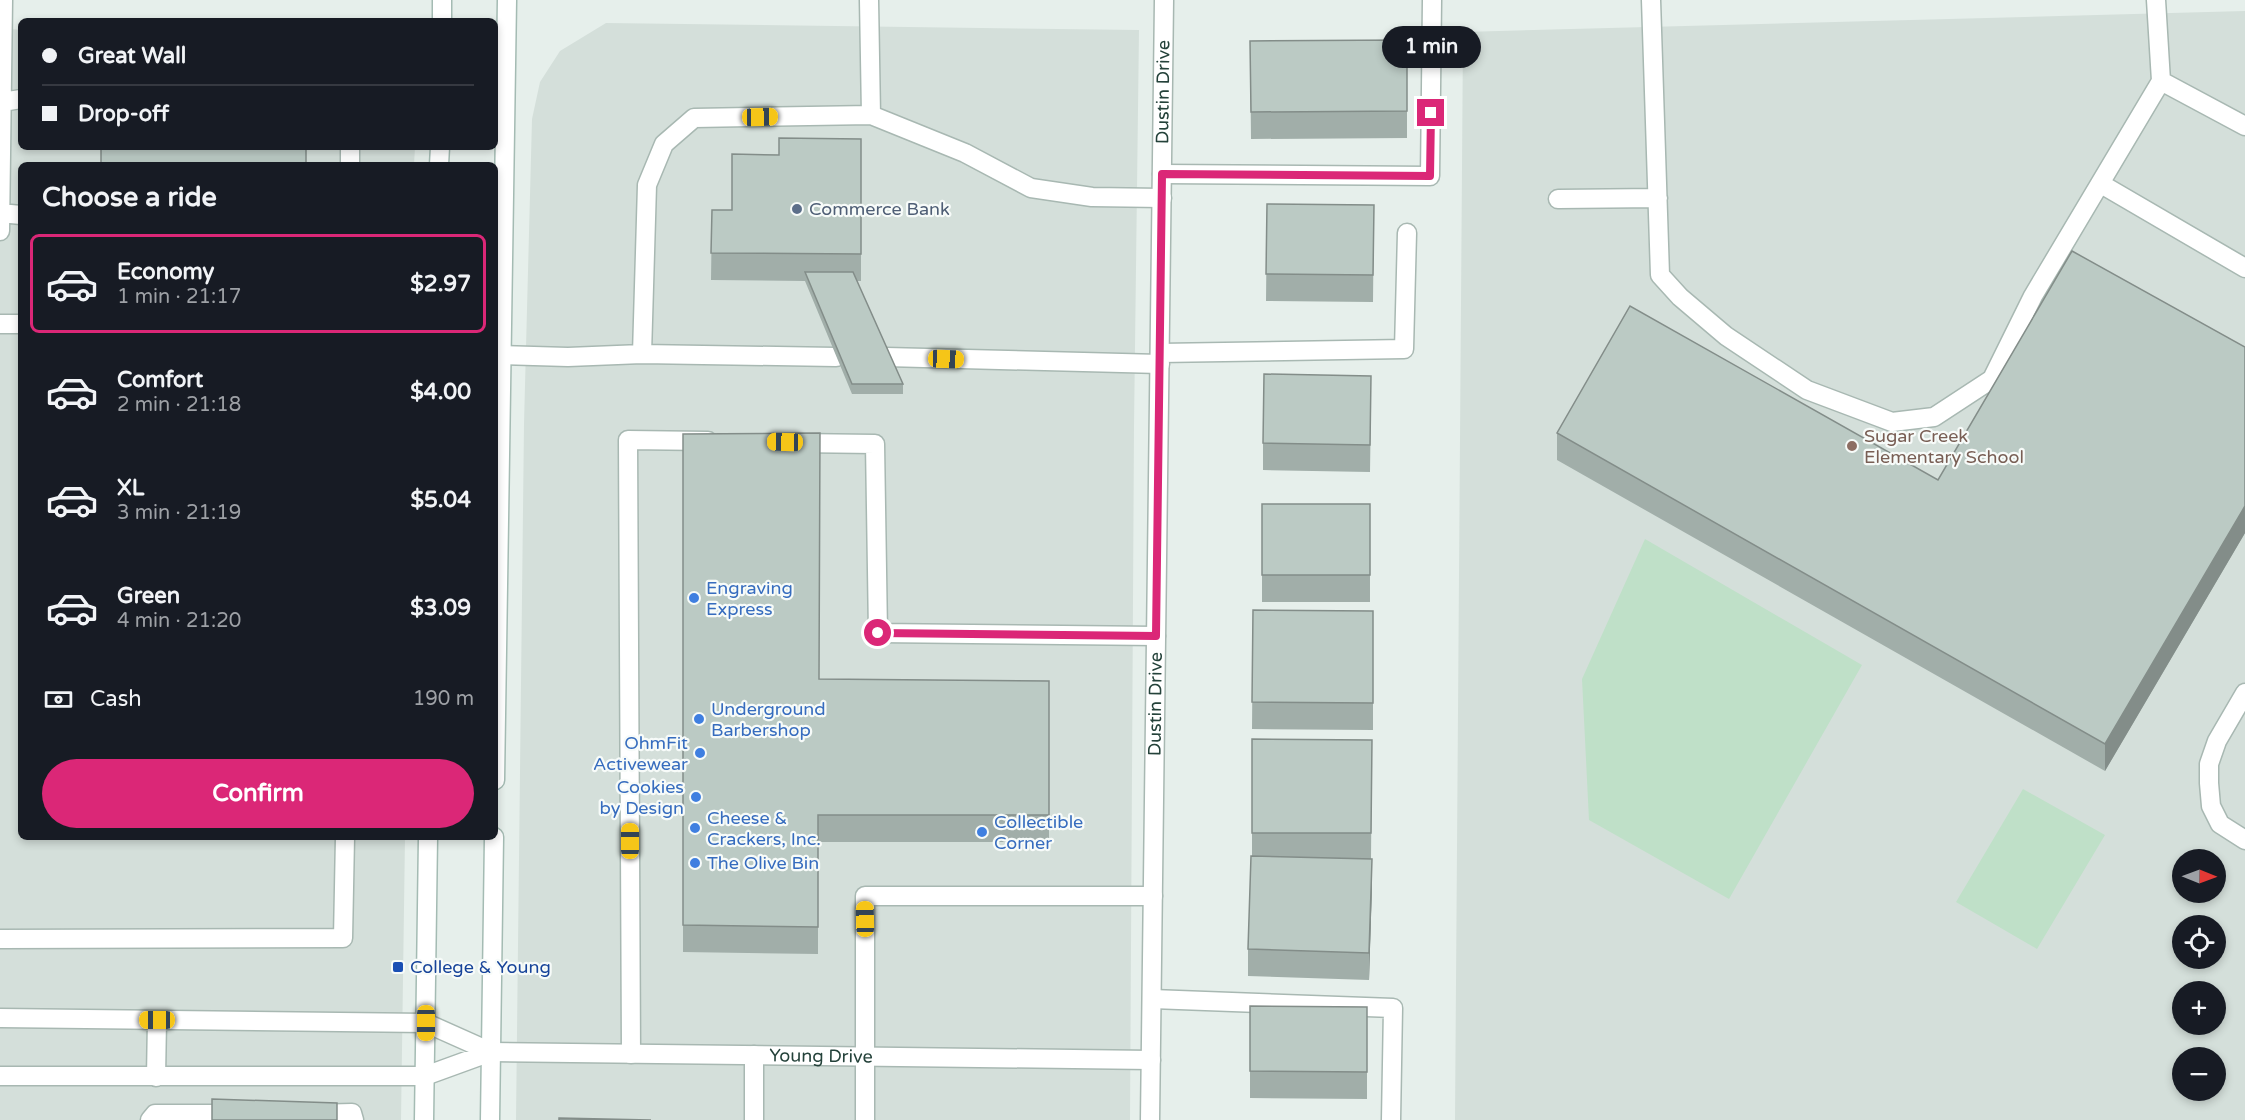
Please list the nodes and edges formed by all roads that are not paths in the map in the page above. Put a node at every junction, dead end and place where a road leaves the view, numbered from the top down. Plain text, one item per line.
1 (3, 0) edge
2 (442, 0) edge
3 (507, 0) edge
4 (869, 0) edge
5 (1164, 0) edge
6 (1432, 0) edge
7 (1651, 0) edge
8 (2156, 0) edge
9 (442, 18) edge
10 (2161, 81) junction
11 (18, 99) edge
12 (2, 102) junction
13 (871, 115) junction
14 (2245, 126) edge
15 (1162, 174) junction
16 (2101, 184) junction
17 (1162, 198) junction
18 (1658, 198) junction
19 (1558, 199) dead end
20 (0, 213) edge
21 (18, 215) edge
22 (0, 231) edge
23 (1407, 233) dead end
24 (2245, 268) edge
25 (0, 324) edge
26 (18, 324) edge
27 (642, 354) junction
28 (501, 355) junction
29 (836, 357) edge
30 (886, 357) edge
31 (1160, 358) junction
32 (722, 442) edge
33 (781, 442) edge
34 (498, 568) edge
35 (1156, 636) junction
36 (2245, 693) edge
37 (345, 840) edge
38 (428, 840) edge
39 (494, 840) edge
40 (2245, 840) edge
41 (1153, 896) junction
42 (0, 939) edge
43 (1152, 999) junction
44 (0, 1018) edge
45 (157, 1020) junction
46 (426, 1023) junction
47 (491, 1052) junction
48 (631, 1054) junction
49 (754, 1055) junction
50 (866, 1057) junction
51 (1151, 1060) junction
52 (0, 1076) edge
53 (425, 1076) junction
54 (156, 1077) junction
55 (248, 1114) edge
56 (294, 1114) edge
57 (150, 1120) edge
58 (354, 1120) edge
59 (424, 1120) edge
60 (490, 1120) edge
61 (754, 1120) edge
62 (865, 1120) edge
63 (1150, 1120) edge
64 (1391, 1120) edge

1 - 12 street
2 - 9 street
3 - 28 street
4 - 13 street
5 - 15 street, Dustin Drive
6 - 15 street
7 - 18 street
8 - 10 street
10 - 14 street
10 - 16 street
11 - 12 street
12 - 20 street
13 - 17 street
13 - 27 street
15 - 17 street, Dustin Drive
16 - 18 street
16 - 24 street
17 - 31 street, Dustin Drive
18 - 19 street
20 - 21 street
20 - 22 street
23 - 31 street
25 - 26 street
27 - 28 street
27 - 29 street
28 - 34 street
30 - 31 street
31 - 35 street, Dustin Drive
32 - 48 street
33 - 35 street
35 - 41 street, Dustin Drive
36 - 40 street
37 - 42 street
38 - 46 street
39 - 47 street
41 - 43 street, Dustin Drive
41 - 50 street
43 - 51 street, Dustin Drive
43 - 64 street
44 - 45 street
45 - 46 street
45 - 54 street
46 - 47 street
46 - 53 street
47 - 48 street, Young Drive
47 - 53 street
47 - 60 street
48 - 49 street, Young Drive
49 - 50 street, Young Drive
49 - 61 street
50 - 51 street, Young Drive
50 - 62 street
51 - 63 street, Dustin Drive
52 - 54 street
53 - 54 street
53 - 59 street
55 - 57 street
56 - 58 street

